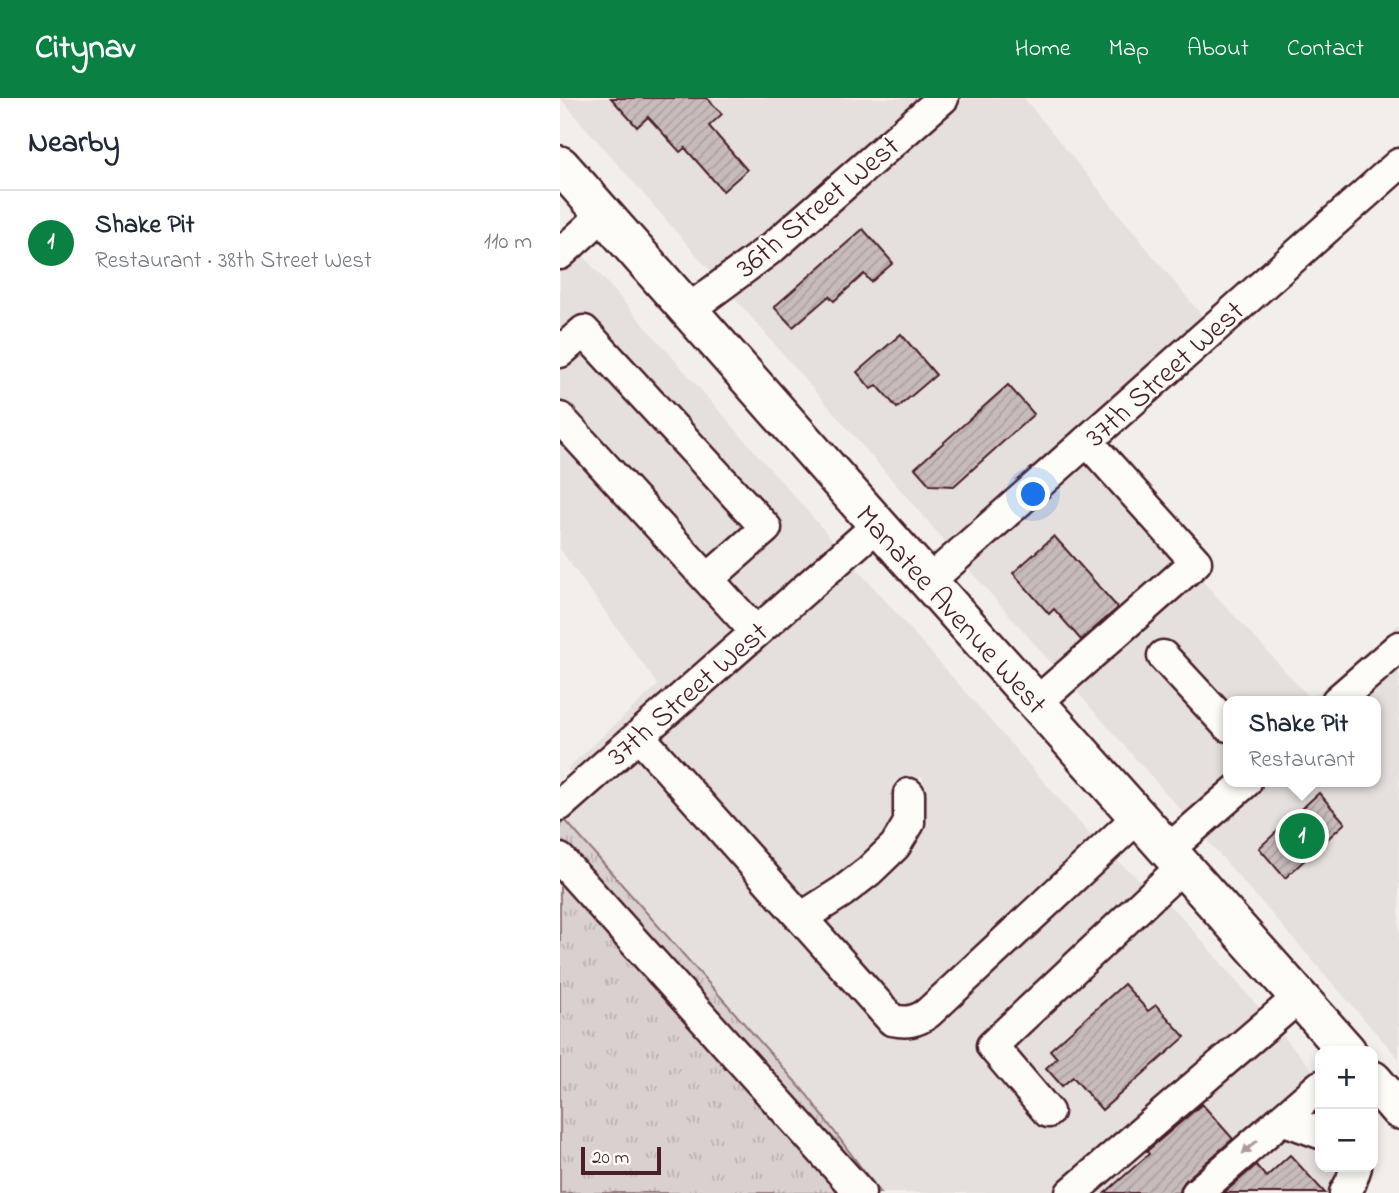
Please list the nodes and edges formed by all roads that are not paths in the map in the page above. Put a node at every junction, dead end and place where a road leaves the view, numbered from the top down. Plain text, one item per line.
1 (943, 98) edge
2 (1399, 164) edge
3 (560, 165) edge
4 (604, 214) junction
5 (560, 254) edge
6 (688, 310) junction
7 (560, 352) edge
8 (560, 418) edge
9 (1087, 441) junction
10 (878, 526) junction
11 (708, 579) junction
12 (928, 582) junction
13 (756, 632) junction
14 (1399, 647) edge
15 (1164, 656) dead end
16 (1343, 696) edge
17 (1036, 703) junction
18 (1223, 721) edge
19 (639, 736) junction
20 (1242, 787) edge
21 (909, 794) dead end
22 (563, 795) edge
23 (1138, 817) junction
24 (1175, 858) junction
25 (560, 859) edge
26 (801, 918) junction
27 (1299, 997) junction
28 (1343, 1046) edge
29 (1378, 1086) edge
30 (1315, 1090) edge
31 (1399, 1110) edge
32 (1048, 1112) dead end
33 (1282, 1119) junction
34 (1315, 1131) edge
35 (1354, 1172) edge
36 (860, 1193) edge
37 (1071, 1193) edge
38 (1197, 1193) edge
39 (1345, 1193) edge

1 - 6 street, 36th Street West
2 - 9 street, 37th Street West
3 - 4 main road, Manatee Avenue West
4 - 5 street
4 - 6 main road, Manatee Avenue West
6 - 10 main road, Manatee Avenue West
7 - 11 street
8 - 11 street
9 - 12 street, 37th Street West
9 - 17 street
10 - 12 main road, Manatee Avenue West
10 - 13 street, 37th Street West
11 - 13 street
12 - 17 main road, Manatee Avenue West
13 - 19 street, 37th Street West
14 - 16 street
15 - 18 street
17 - 23 main road, Manatee Avenue West
19 - 22 street, 37th Street West
19 - 26 street
20 - 24 street
21 - 26 street
23 - 24 main road, Manatee Avenue West
23 - 26 street
24 - 27 main road, Manatee Avenue West
24 - 32 street
25 - 36 street
27 - 28 main road, Manatee Avenue West
27 - 37 street
29 - 31 main road
30 - 33 street
33 - 34 street
33 -> 38 street
35 - 39 street

